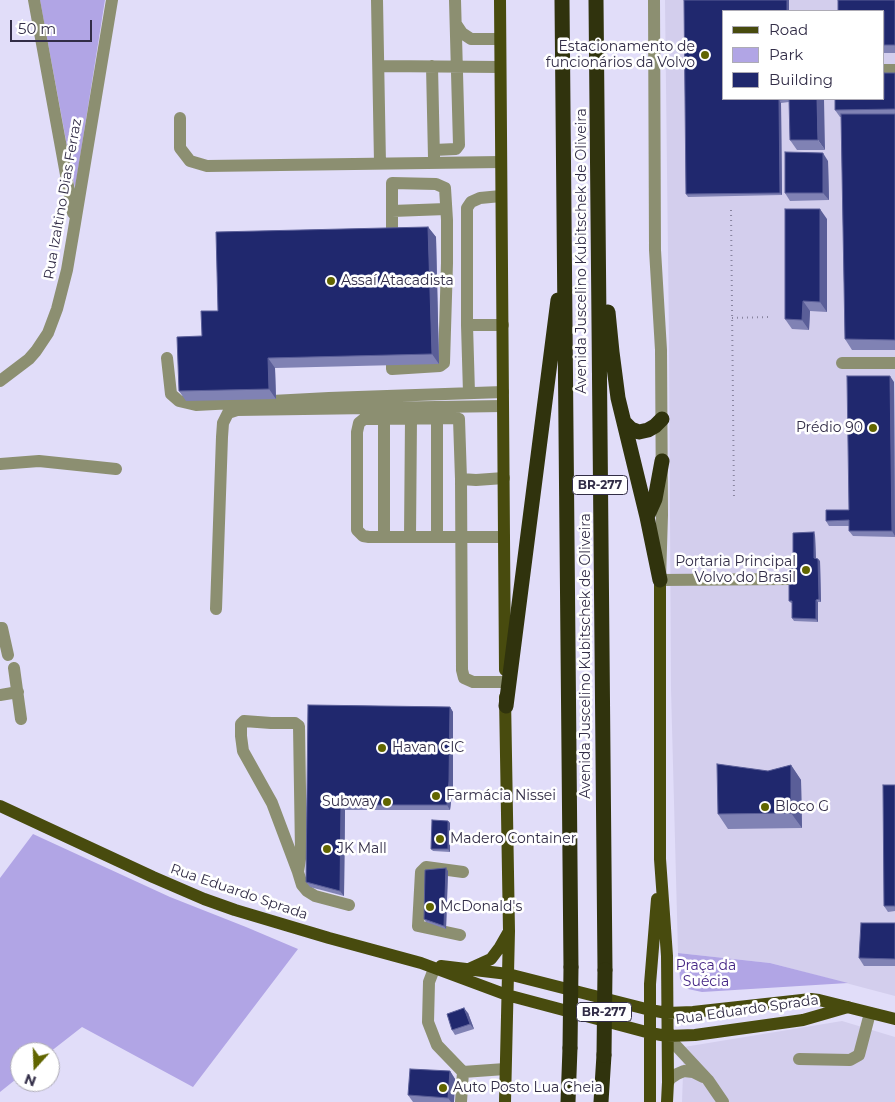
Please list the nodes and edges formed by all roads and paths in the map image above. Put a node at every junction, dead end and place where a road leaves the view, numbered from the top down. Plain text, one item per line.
1 (34, 0) edge
2 (112, 0) edge
3 (378, 0) edge
4 (456, 0) edge
5 (500, 0) edge
6 (562, 0) edge
7 (654, 0) edge
8 (596, 1) edge
9 (456, 24) junction
10 (500, 39) junction
11 (379, 66) junction
12 (432, 66) junction
13 (457, 66) junction
14 (500, 67) junction
15 (180, 118) dead end
16 (434, 157) junction
17 (501, 162) junction
18 (380, 164) junction
19 (501, 196) junction
20 (446, 209) junction
21 (731, 210) dead end
22 (392, 211) junction
23 (75, 222) junction
24 (392, 238) edge
25 (565, 244) junction
26 (466, 261) junction
27 (447, 263) junction
28 (769, 317) dead end
29 (732, 318) junction
30 (466, 324) junction
31 (502, 325) junction
32 (166, 358) dead end
33 (842, 363) dead end
34 (895, 363) edge
35 (392, 367) edge
36 (0, 381) edge
37 (503, 392) junction
38 (469, 393) junction
39 (503, 406) junction
40 (384, 418) junction
41 (411, 418) junction
42 (437, 418) junction
43 (662, 419) junction
44 (624, 422) junction
45 (662, 461) junction
46 (0, 464) edge
47 (116, 470) dead end
48 (504, 478) junction
49 (461, 479) junction
50 (734, 500) dead end
51 (647, 517) junction
52 (384, 537) junction
53 (410, 537) junction
54 (437, 537) junction
55 (462, 537) junction
56 (504, 537) junction
57 (791, 579) edge
58 (660, 580) junction
59 (216, 609) dead end
60 (0, 628) edge
61 (8, 655) dead end
62 (14, 668) dead end
63 (505, 682) junction
64 (18, 692) junction
65 (0, 695) edge
66 (506, 706) junction
67 (21, 719) dead end
68 (0, 806) edge
69 (660, 859) junction
70 (298, 872) junction
71 (462, 872) dead end
72 (350, 905) dead end
73 (509, 931) junction
74 (460, 935) dead end
75 (420, 963) junction
76 (434, 969) junction
77 (468, 969) junction
78 (508, 974) junction
79 (507, 995) junction
80 (848, 1007) junction
81 (650, 1010) junction
82 (667, 1012) junction
83 (870, 1013) junction
84 (895, 1019) edge
85 (650, 1033) junction
86 (668, 1036) junction
87 (799, 1059) dead end
88 (506, 1069) junction
89 (463, 1072) junction
90 (708, 1080) junction
91 (668, 1082) junction
92 (461, 1102) edge
93 (505, 1102) edge
94 (568, 1102) edge
95 (601, 1102) edge
96 (650, 1102) edge
97 (667, 1102) edge
98 (722, 1102) edge

1 - 23 street
2 - 23 street, Rua Izaltino Dias Ferraz
3 - 11 street
4 - 9 street
5 - 10 main road
6 - 25 highway, Avenida Juscelino Kubitschek de Oliveira / BR-277
7 - 43 street
8 - 44 highway
8 - 95 highway, Avenida Juscelino Kubitschek de Oliveira / BR-277, bridge
9 - 10 street
9 - 13 street
10 - 14 main road
11 - 12 street
11 - 18 street
12 - 13 street
12 - 16 street
13 - 14 street
13 - 16 street
14 - 17 main road
15 - 18 street
16 - 17 street
16 - 18 street
17 - 19 main road
19 - 26 street
19 - 31 main road
20 - 22 street
20 - 22 street
20 - 27 street
21 - 29 path
22 - 24 street
23 - 36 street, Rua Izaltino Dias Ferraz
25 - 66 highway
25 - 94 highway, Avenida Juscelino Kubitschek de Oliveira / BR-277, bridge
26 - 27 street
26 - 30 street
27 - 35 street
28 - 29 path
29 - 50 path
30 - 31 street
30 - 38 street
31 - 37 main road
32 - 38 street
33 - 34 street
37 - 38 street
37 - 39 main road
39 - 48 main road
39 - 59 street
40 - 41 street
40 - 52 street
40 - 52 street
41 - 42 street
41 - 53 street
42 - 49 street
42 - 54 street
43 - 44 highway
43 - 45 street
44 - 51 highway
45 - 51 highway
45 - 58 street
46 - 47 street
48 - 49 street
48 - 56 main road
49 - 55 street
51 - 58 highway
52 - 53 street
53 - 54 street
54 - 55 street
55 - 56 street
55 - 63 street
56 - 63 main road
57 - 58 street
58 - 69 main road
60 - 61 street
62 - 64 street
63 - 66 main road
64 - 65 street
64 - 67 street
66 - 73 main road
68 - 75 main road, Rua Eduardo Sprada
69 - 81 main road
69 - 82 main road
70 - 70 street
70 - 72 street
71 - 74 street
73 - 77 main road
73 - 78 main road
75 - 76 main road, Rua Eduardo Sprada
75 - 77 main road, Rua Eduardo Sprada
76 - 79 main road, Rua Eduardo Sprada
76 - 89 street
77 - 78 main road, Rua Eduardo Sprada
78 - 79 main road
78 - 81 main road, Rua Eduardo Sprada
79 - 85 main road, Rua Eduardo Sprada
79 - 88 main road
80 - 82 main road, Rua Eduardo Sprada
80 - 83 main road, Rua Eduardo Sprada
80 - 86 main road, Rua Eduardo Sprada
81 - 82 main road, Rua Eduardo Sprada
81 - 85 main road
82 - 86 main road
83 - 84 main road, Rua Eduardo Sprada
83 - 87 street
85 - 86 main road, Rua Eduardo Sprada
85 - 96 main road
86 - 90 street
86 - 91 main road
88 - 89 street
88 - 93 main road
89 - 92 street
90 - 91 street
90 - 98 street
91 - 97 main road

